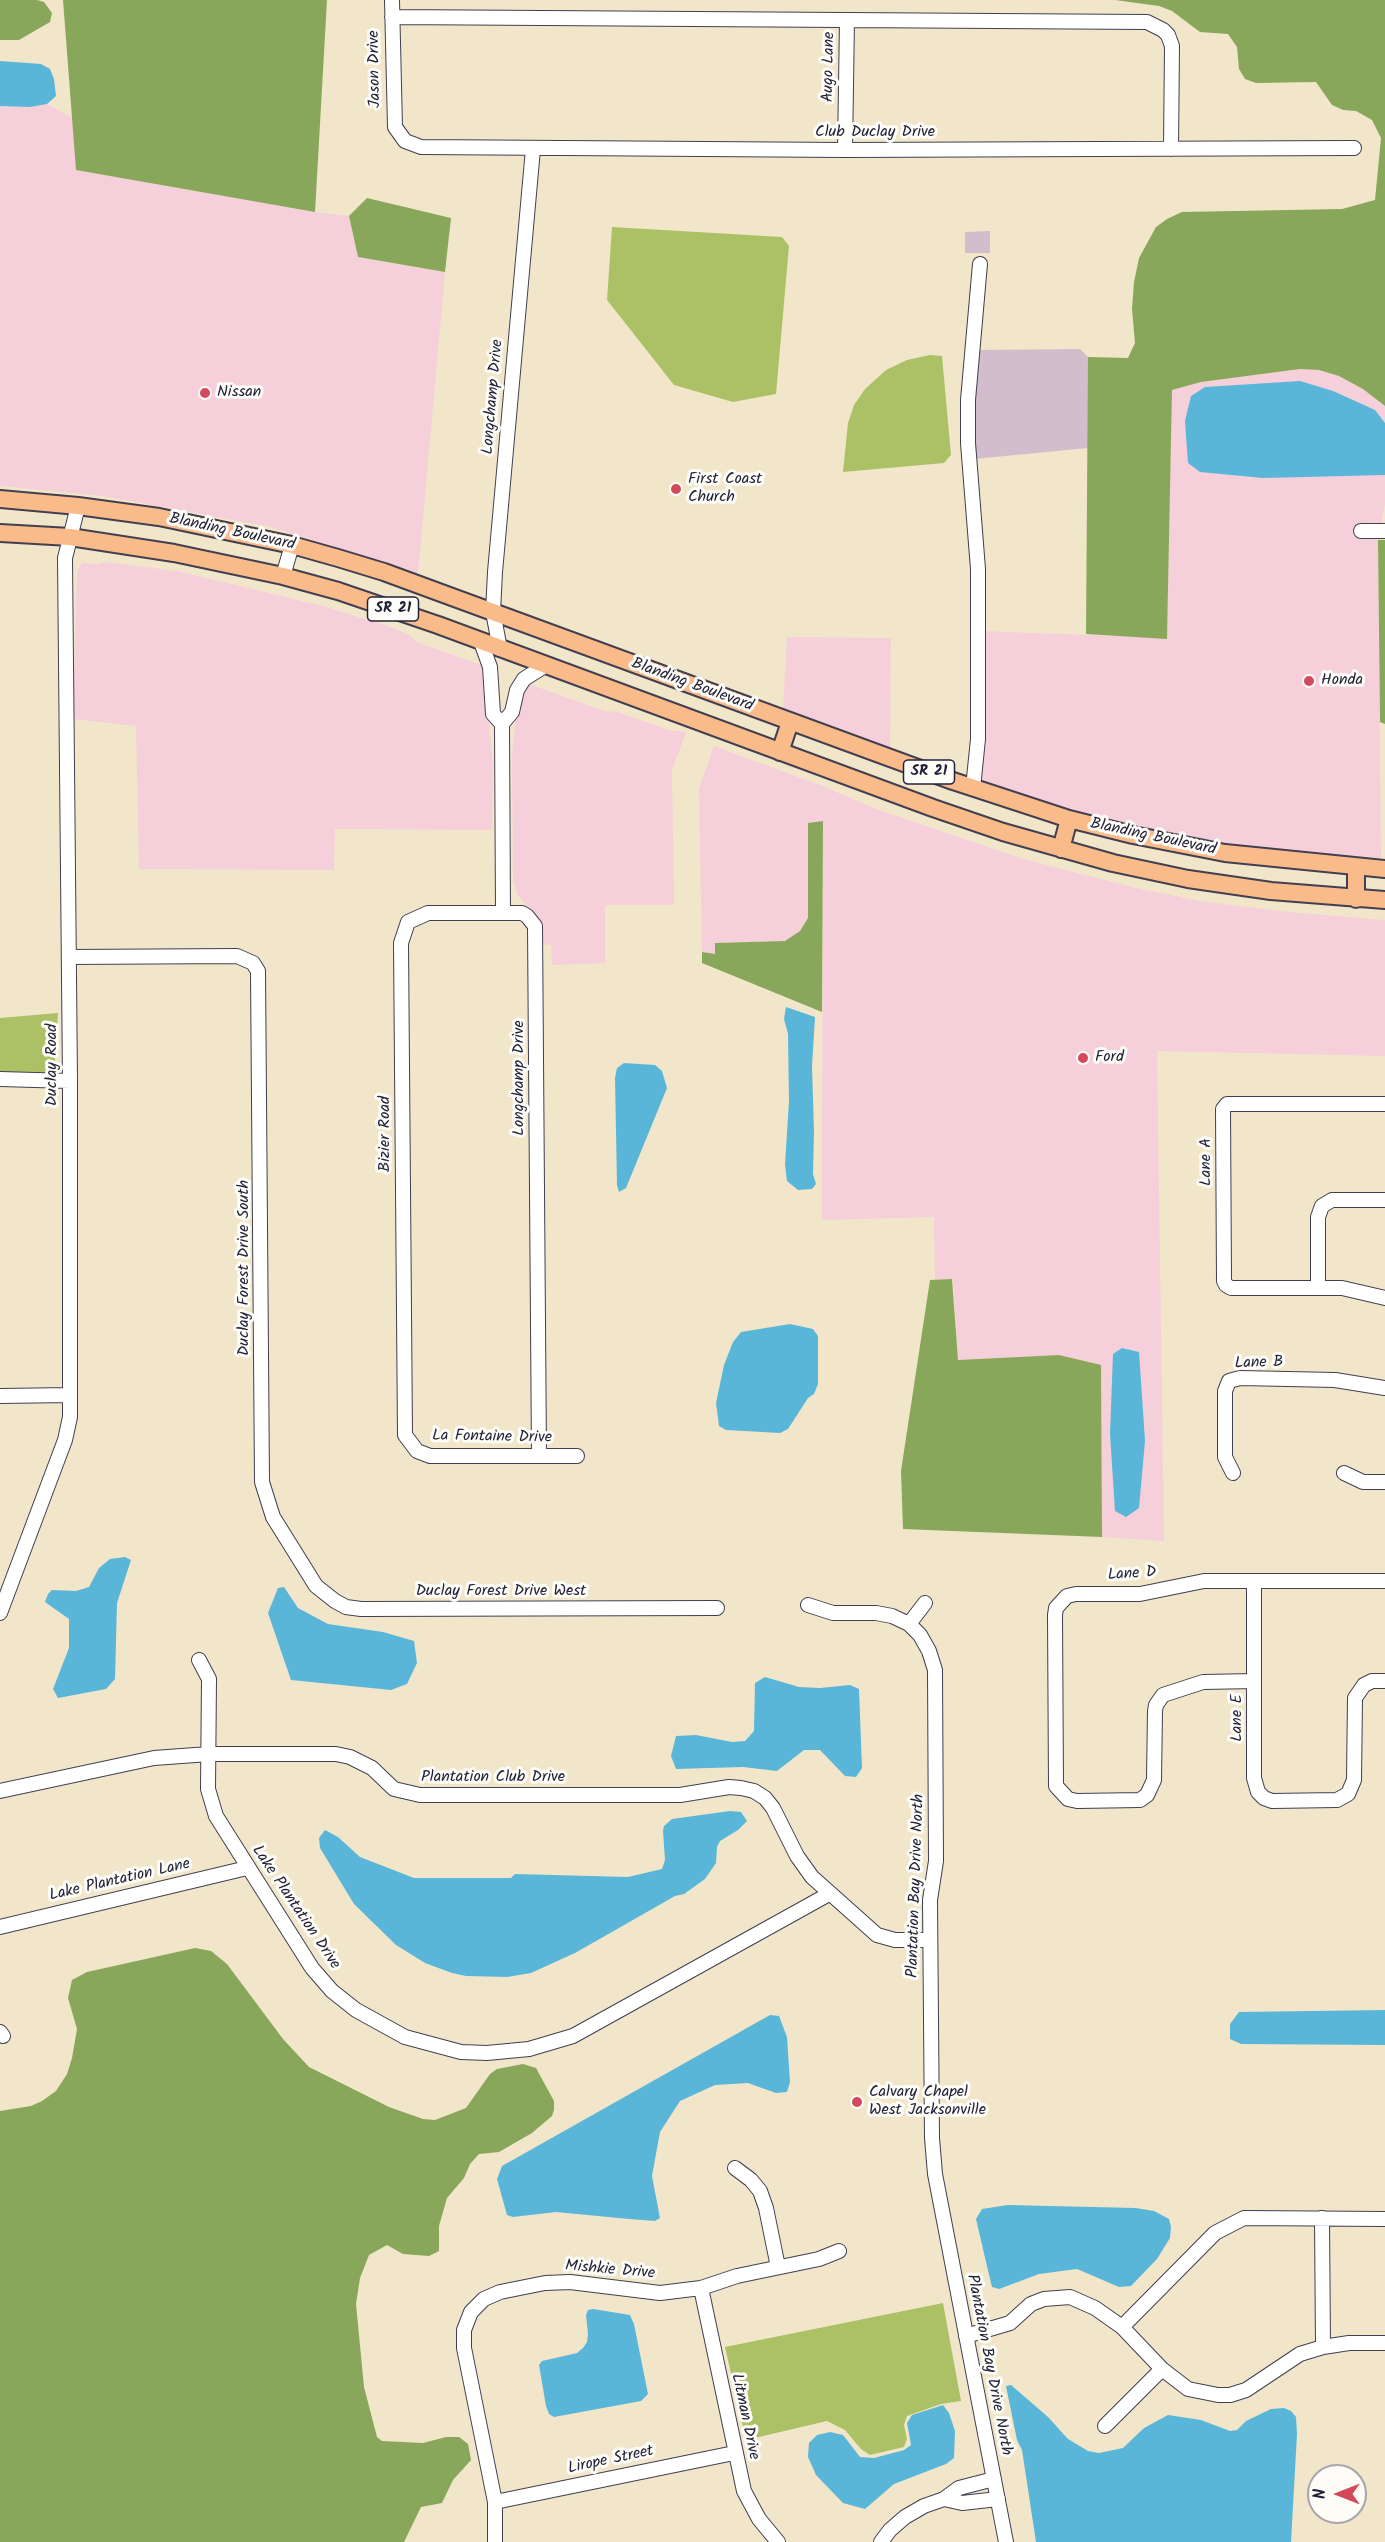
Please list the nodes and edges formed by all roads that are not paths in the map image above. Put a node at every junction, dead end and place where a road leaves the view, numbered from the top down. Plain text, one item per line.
1 (392, 0) edge
2 (392, 17) junction
3 (847, 20) junction
4 (399, 135) joint
5 (532, 148) junction
6 (1354, 148) dead end
7 (1171, 149) junction
8 (845, 150) junction
9 (980, 264) dead end
10 (0, 500) edge
11 (78, 506) junction
12 (1361, 531) dead end
13 (1385, 531) edge
14 (0, 533) edge
15 (70, 537) junction
16 (292, 545) junction
17 (283, 576) junction
18 (493, 612) junction
19 (481, 642) junction
20 (500, 649) junction
21 (546, 665) junction
22 (790, 722) junction
23 (502, 724) junction
24 (780, 752) junction
25 (973, 788) junction
26 (1069, 819) junction
27 (1061, 849) junction
28 (1356, 868) junction
29 (1385, 869) edge
30 (1356, 898) junction
31 (1385, 900) edge
32 (503, 912) junction
33 (69, 957) junction
34 (0, 1079) edge
35 (70, 1081) junction
36 (1385, 1104) edge
37 (1385, 1200) edge
38 (1318, 1287) junction
39 (1385, 1298) edge
40 (1385, 1388) edge
41 (70, 1395) junction
42 (0, 1396) edge
43 (410, 1444) joint
44 (539, 1455) junction
45 (577, 1456) dead end
46 (1233, 1473) dead end
47 (1344, 1473) dead end
48 (1385, 1482) edge
49 (302, 1565) joint
50 (1254, 1581) junction
51 (1385, 1581) edge
52 (925, 1603) dead end
53 (808, 1605) dead end
54 (717, 1608) dead end
55 (0, 1613) edge
56 (909, 1624) junction
57 (200, 1660) dead end
58 (1254, 1681) junction
59 (1385, 1681) edge
60 (209, 1754) junction
61 (1055, 1778) joint
62 (0, 1791) edge
63 (247, 1868) junction
64 (829, 1894) junction
65 (0, 1927) edge
66 (930, 1940) junction
67 (735, 2168) dead end
68 (1322, 2218) junction
69 (1385, 2219) edge
70 (839, 2251) dead end
71 (778, 2267) junction
72 (702, 2288) junction
73 (1122, 2327) junction
74 (966, 2336) junction
75 (1385, 2343) edge
76 (1323, 2347) junction
77 (1162, 2369) junction
78 (1105, 2426) dead end
79 (734, 2453) junction
80 (994, 2479) junction
81 (944, 2499) junction
82 (998, 2499) junction
83 (495, 2502) junction
84 (495, 2542) edge
85 (778, 2542) edge
86 (880, 2542) edge
87 (1006, 2542) edge

1 - 2 street, Jason Drive
2 - 3 street
2 - 4 street, Jason Drive
3 - 7 street
3 - 8 street, Augo Lane
4 - 5 street, Club Duclay Drive
5 - 8 street, Club Duclay Drive
5 - 18 street, Longchamp Drive
6 - 7 street, Club Duclay Drive
7 - 8 street, Club Duclay Drive
9 - 25 street
10 - 11 main road, Blanding Boulevard / SR 21
11 - 15 street, Duclay Road
11 - 16 main road, Blanding Boulevard / SR 21
12 - 13 street
14 - 15 main road, Blanding Boulevard / SR 21
15 - 17 main road, Blanding Boulevard / SR 21
15 - 33 street, Duclay Road
16 - 17 street
16 - 18 main road, Blanding Boulevard / SR 21
17 - 19 main road, Blanding Boulevard / SR 21
18 - 20 street, Longchamp Drive
18 - 22 main road, Blanding Boulevard / SR 21
19 - 20 main road, Blanding Boulevard / SR 21
19 - 23 street
20 - 21 main road, Blanding Boulevard / SR 21
21 - 23 street
21 - 24 main road, Blanding Boulevard / SR 21
22 - 24 main road
22 - 25 main road, Blanding Boulevard / SR 21
23 - 32 street
24 - 27 main road, Blanding Boulevard / SR 21
25 - 26 main road, Blanding Boulevard / SR 21
26 - 27 main road
26 - 28 main road, Blanding Boulevard / SR 21
27 - 30 main road, Blanding Boulevard / SR 21
28 - 29 main road, Blanding Boulevard / SR 21
28 - 30 main road
30 - 31 main road, Blanding Boulevard / SR 21
32 - 43 street, Bizier Road
32 - 44 street, Longchamp Drive
33 - 35 street, Duclay Road
33 - 49 street, Duclay Forest Drive South
34 - 35 street
35 - 41 street, Duclay Road
36 - 38 street, Lane A
37 - 38 street
38 - 39 street
40 - 46 street, Lane B
41 - 42 street
41 - 55 street, Duclay Road
43 - 44 street, La Fontaine Drive
44 - 45 street, La Fontaine Drive
47 - 48 street
49 - 54 street, Duclay Forest Drive West
50 - 51 street, Lane D
50 - 58 street
50 - 61 street, Lane D
52 - 56 street
53 - 56 street
56 - 66 street, Plantation Bay Drive North
57 - 60 street, Lake Plantation Drive
58 - 59 street, Lane E
58 - 61 street, Lane E
60 - 62 street, Plantation Club Drive
60 - 63 street, Lake Plantation Drive
60 - 64 street, Plantation Club Drive
63 - 64 street, Lake Plantation Drive
63 - 65 street, Lake Plantation Lane
64 - 66 street, Plantation Club Drive
66 - 74 street, Plantation Bay Drive North
67 - 71 street
68 - 69 street
68 - 73 street
68 - 76 street
70 - 71 street, Mishkie Drive
71 - 72 street, Mishkie Drive
72 - 79 street, Litman Drive
72 - 83 street, Mishkie Drive
73 - 74 street
73 - 77 street
74 - 80 street, Plantation Bay Drive North
75 - 76 street
76 - 77 street
77 - 78 street
79 - 83 street, Lirope Street
79 - 85 street, Litman Drive
80 - 81 street
80 - 82 street, Plantation Bay Drive North
81 - 82 street
81 - 86 street
82 - 87 street, Plantation Bay Drive North
83 - 84 street, Mishkie Drive

